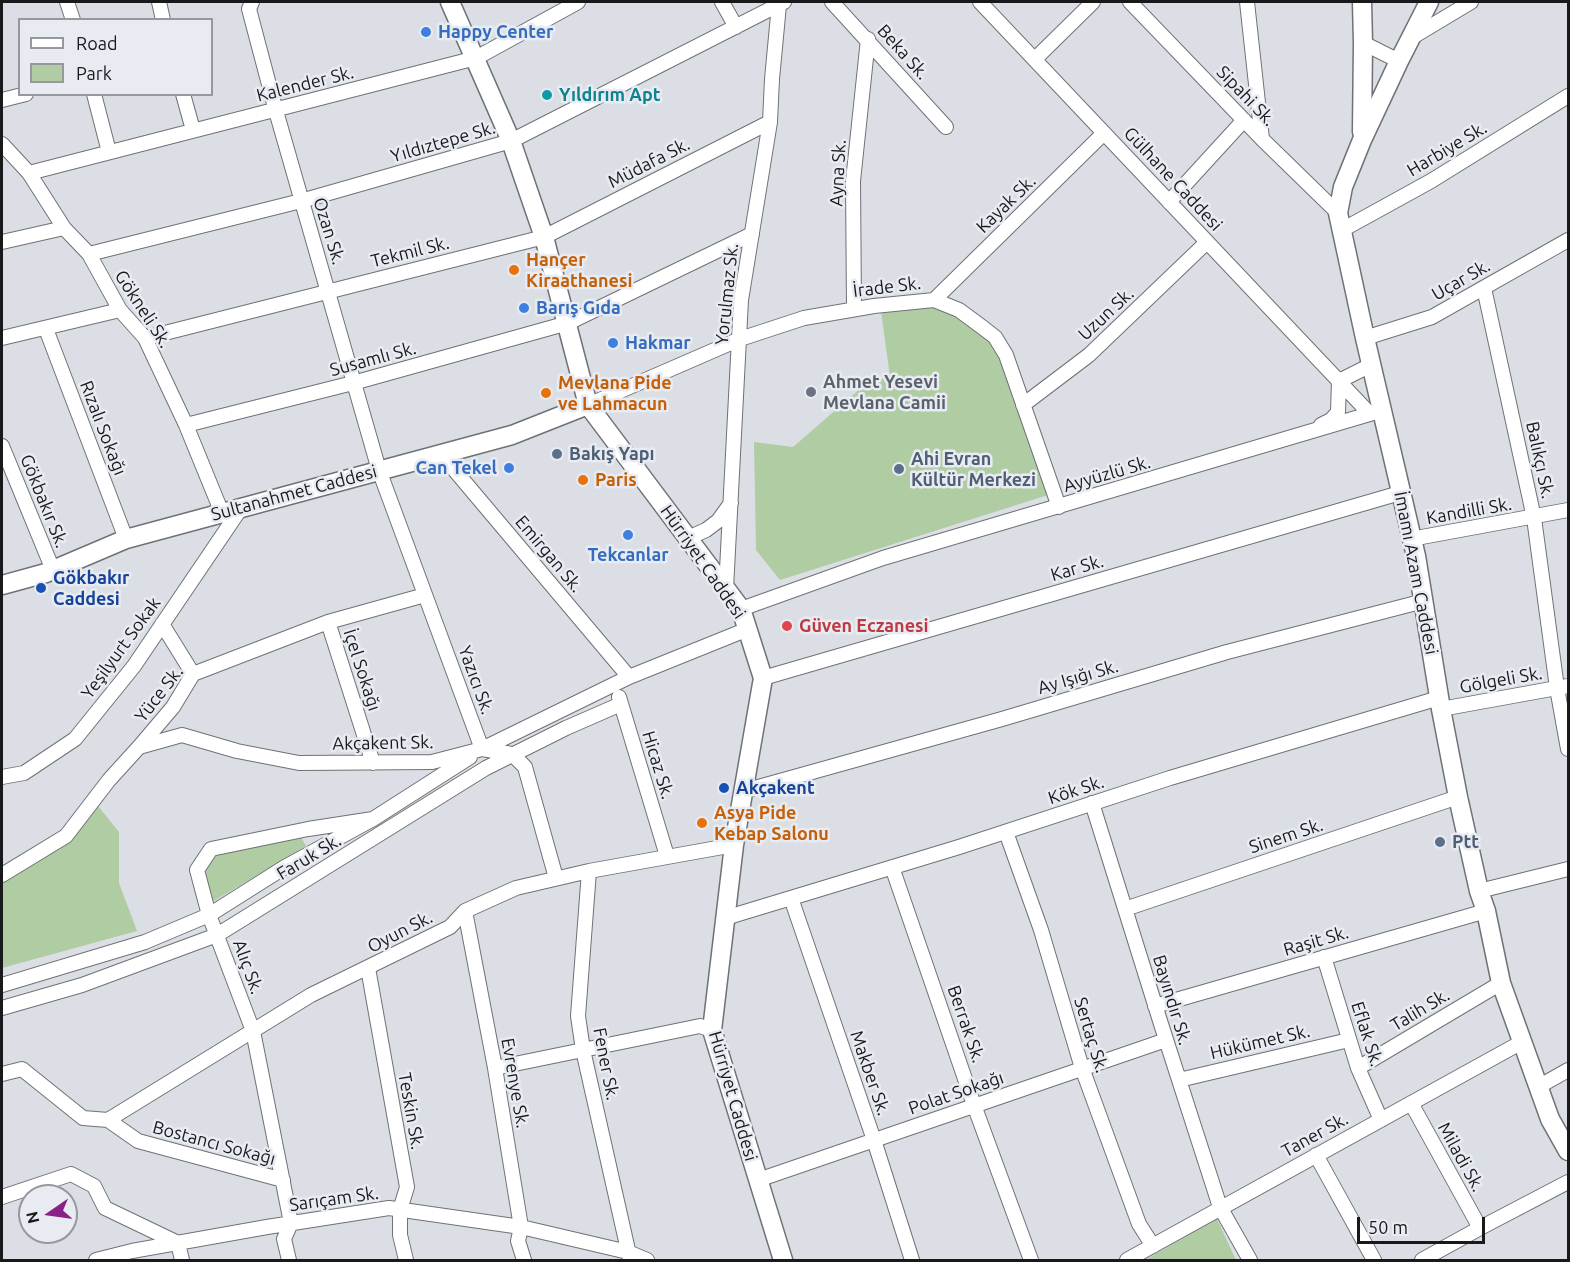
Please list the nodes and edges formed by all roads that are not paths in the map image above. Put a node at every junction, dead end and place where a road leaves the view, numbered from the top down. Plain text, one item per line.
1 (68, 2) edge
2 (159, 2) edge
3 (252, 2) edge
4 (450, 2) edge
5 (578, 2) edge
6 (722, 2) edge
7 (832, 2) edge
8 (980, 2) edge
9 (1093, 2) edge
10 (1130, 2) edge
11 (1247, 2) edge
12 (1362, 2) edge
13 (1430, 2) edge
14 (1471, 2) edge
15 (782, 3) edge
16 (72, 18) edge
17 (163, 18) edge
18 (736, 27) junction
19 (1411, 38) junction
20 (867, 39) junction
21 (1364, 43) junction
22 (476, 58) junction
23 (1035, 59) junction
24 (1399, 61) junction
25 (18, 96) edge
26 (95, 96) edge
27 (184, 96) edge
28 (1569, 96) edge
29 (2, 100) edge
30 (276, 111) junction
31 (1244, 120) junction
32 (770, 122) junction
33 (946, 127) dead end
34 (193, 130) junction
35 (1104, 133) junction
36 (1262, 139) junction
37 (1362, 140) junction
38 (511, 141) junction
39 (2, 144) edge
40 (109, 152) junction
41 (29, 173) junction
42 (301, 201) junction
43 (1169, 202) junction
44 (1340, 222) junction
45 (64, 228) junction
46 (752, 234) junction
47 (544, 237) junction
48 (1569, 240) edge
49 (2, 242) edge
50 (1207, 242) junction
51 (88, 254) junction
52 (1484, 288) junction
53 (329, 290) junction
54 (934, 300) junction
55 (854, 309) junction
56 (120, 310) junction
57 (568, 323) junction
58 (46, 329) junction
59 (2, 338) edge
60 (145, 338) junction
61 (1365, 338) junction
62 (740, 339) junction
63 (1371, 365) junction
64 (1340, 381) junction
65 (353, 383) junction
66 (588, 405) junction
67 (1023, 405) junction
68 (1376, 412) junction
69 (186, 425) junction
70 (1304, 435) junction
71 (2, 446) edge
72 (441, 454) junction
73 (379, 470) junction
74 (1400, 493) junction
75 (731, 503) junction
76 (1059, 507) junction
77 (241, 508) junction
78 (1569, 510) edge
79 (222, 513) junction
80 (1534, 518) junction
81 (688, 538) junction
82 (126, 539) junction
83 (1411, 539) junction
84 (52, 570) junction
85 (2, 585) edge
86 (726, 590) junction
87 (425, 595) junction
88 (1424, 601) junction
89 (741, 609) junction
90 (328, 622) junction
91 (162, 624) junction
92 (748, 630) junction
93 (193, 674) junction
94 (629, 677) junction
95 (763, 678) junction
96 (615, 685) junction
97 (1563, 687) edge
98 (1440, 703) junction
99 (621, 704) junction
100 (140, 747) junction
101 (482, 749) junction
102 (1569, 749) edge
103 (512, 754) junction
104 (373, 763) junction
105 (2, 777) edge
106 (744, 791) junction
107 (1458, 797) junction
108 (1092, 803) junction
109 (373, 819) junction
110 (1006, 832) junction
111 (734, 845) junction
112 (667, 856) junction
113 (892, 867) junction
114 (1569, 869) edge
115 (589, 871) junction
116 (2, 875) edge
117 (556, 878) junction
118 (1479, 891) junction
119 (790, 898) junction
120 (1125, 909) junction
121 (465, 911) junction
122 (1486, 911) junction
123 (209, 915) junction
124 (725, 918) junction
125 (217, 935) junction
126 (1324, 957) junction
127 (368, 968) junction
128 (1501, 982) junction
129 (2, 985) edge
130 (1155, 1006) junction
131 (2, 1008) edge
132 (712, 1030) junction
133 (253, 1031) junction
134 (1166, 1040) junction
135 (1349, 1040) junction
136 (1522, 1042) junction
137 (583, 1050) junction
138 (495, 1068) junction
139 (1082, 1068) junction
140 (1358, 1068) junction
141 (1569, 1070) edge
142 (2, 1074) edge
143 (1179, 1080) junction
144 (1538, 1087) junction
145 (1411, 1103) junction
146 (974, 1105) junction
147 (108, 1119) junction
148 (1381, 1120) junction
149 (874, 1140) junction
150 (1569, 1150) edge
151 (1316, 1155) junction
152 (283, 1180) junction
153 (758, 1180) junction
154 (1569, 1182) edge
155 (2, 1197) edge
156 (1220, 1207) junction
157 (400, 1210) junction
158 (291, 1223) junction
159 (521, 1227) junction
160 (1480, 1228) junction
161 (178, 1243) junction
162 (1153, 1246) junction
163 (629, 1256) edge
164 (1428, 1259) edge
165 (96, 1260) edge
166 (182, 1260) edge
167 (290, 1260) edge
168 (406, 1260) edge
169 (524, 1260) edge
170 (647, 1260) edge
171 (783, 1260) edge
172 (912, 1260) edge
173 (1031, 1260) edge
174 (1127, 1260) edge
175 (1250, 1260) edge
176 (1374, 1260) edge

1 - 16 street
2 - 17 street
3 - 30 street, Ozan Sk.
4 - 22 street, Hürriyet Caddesi
5 - 22 street, Kalender Sk.
6 - 18 street
7 - 20 street, Beka Sk.
8 - 23 street, Gülhane Caddesi
9 - 23 street
10 - 31 street, Sipahi Sk.
11 - 36 street
12 - 21 street
13 - 19 street, İmamı Azam Caddesi
14 - 19 street
15 - 18 street, Yıldıztepe Sk.
15 - 32 street, Yorulmaz Sk.
18 - 38 street, Yıldıztepe Sk.
19 - 24 street, İmamı Azam Caddesi
20 - 33 street, Beka Sk.
20 - 55 street, Ayna Sk.
21 - 24 street
21 - 37 street
22 - 30 street, Kalender Sk.
22 - 38 street, Hürriyet Caddesi
23 - 35 street, Gülhane Caddesi
24 - 37 street, İmamı Azam Caddesi
25 - 29 street
26 - 40 street
27 - 34 street
28 - 44 street, Harbiye Sk.
30 - 34 street, Kalender Sk.
30 - 42 street, Ozan Sk.
31 - 36 street, Sipahi Sk.
31 - 43 street
32 - 46 street, Yorulmaz Sk.
32 - 47 street, Müdafa Sk.
34 - 40 street, Kalender Sk.
35 - 43 street, Gülhane Caddesi
35 - 54 street, Kayak Sk.
36 - 44 street, Sipahi Sk.
37 - 44 street, İmamı Azam Caddesi
38 - 42 street, Yıldıztepe Sk.
38 - 47 street, Hürriyet Caddesi
39 - 41 street, Gökneli Sk.
40 - 41 street, Kalender Sk.
41 - 45 street, Gökneli Sk.
42 - 51 street, Yıldıztepe Sk.
42 - 53 street, Ozan Sk.
43 - 50 street, Gülhane Caddesi
44 - 61 street, İmamı Azam Caddesi
45 - 49 street
45 - 51 street, Gökneli Sk.
46 - 57 street, Susamlı Sk.
46 - 62 street, Yorulmaz Sk.
47 - 53 street, Tekmil Sk.
47 - 57 street, Hürriyet Caddesi
48 - 52 street, Uçar Sk.
50 - 64 street, Gülhane Caddesi
50 - 67 street, Uzun Sk.
51 - 56 street, Gökneli Sk.
52 - 61 street, Uçar Sk.
52 - 80 street, Balıkçı Sk.
53 - 60 street, Tekmil Sk.
53 - 65 street, Ozan Sk.
54 - 55 street, İrade Sk.
54 - 67 street, İrade Sk.
55 - 62 street, İrade Sk.
56 - 58 street
56 - 60 street, Gökneli Sk.
57 - 65 street, Susamlı Sk.
57 - 66 street, Hürriyet Caddesi
58 - 59 street
58 - 82 street, Rızalı Sokağı
60 - 69 street, Gökneli Sk.
61 - 63 street, İmamı Azam Caddesi
62 - 66 street, İrade Sk.
62 - 75 street, Yorulmaz Sk.
63 - 64 street
63 - 68 street, İmamı Azam Caddesi
64 - 68 street, Gülhane Caddesi
64 - 70 street
65 - 69 street, Susamlı Sk.
65 - 73 street, Ozan Sk.
66 - 72 street, Sultanahmet Caddesi
66 - 81 street, Hürriyet Caddesi
67 - 76 street, İrade Sk.
68 - 70 street, Ayyüzlü Sk.
68 - 74 street, İmamı Azam Caddesi
69 - 79 street, Gökneli Sk.
70 - 76 street, Ayyüzlü Sk.
71 - 84 street, Gökbakır Sk.
72 - 73 street, Sultanahmet Caddesi
72 - 94 street, Emirgan Sk.
73 - 77 street, Sultanahmet Caddesi
73 - 87 street, Yazıcı Sk.
74 - 83 street, İmamı Azam Caddesi
74 - 95 street, Kar Sk.
75 - 81 street
75 - 86 street, Yorulmaz Sk.
76 - 89 street, Ayyüzlü Sk.
77 - 79 street, Sultanahmet Caddesi
77 - 91 street, Yeşilyurt Sokak
78 - 80 street, Kandilli Sk.
79 - 82 street, Sultanahmet Caddesi
80 - 83 street, Kandilli Sk.
80 - 97 street, Balıkçı Sk.
81 - 86 street, Hürriyet Caddesi
82 - 84 street, Sultanahmet Caddesi
83 - 88 street, İmamı Azam Caddesi
84 - 85 street, Sultanahmet Caddesi
86 - 89 street, Hürriyet Caddesi
87 - 90 street, Yüce Sk.
87 - 101 street, Yazıcı Sk.
88 - 98 street, İmamı Azam Caddesi
88 - 106 street, Ay Işığı Sk.
89 - 92 street, Hürriyet Caddesi
90 - 93 street, Yüce Sk.
90 - 104 street, İçel Sokağı
91 - 93 street
91 - 105 street, Yeşilyurt Sokak
92 - 94 street, Akçakent Sk.
92 - 95 street, Hürriyet Caddesi
93 - 100 street, Yüce Sk.
94 - 96 street, Akçakent Sk.
95 - 106 street, Hürriyet Caddesi
96 - 99 street, Hicaz Sk.
96 - 101 street, Akçakent Sk.
97 - 98 street, Gölgeli Sk.
97 - 102 street, Balıkçı Sk.
98 - 107 street, İmamı Azam Caddesi
98 - 108 street, Kök Sk.
99 - 103 street, Faruk Sk.
99 - 112 street, Hicaz Sk.
100 - 104 street, Akçakent Sk.
100 - 116 street, Yüce Sk.
101 - 103 street
101 - 104 street, Akçakent Sk.
101 - 109 street
103 - 117 street
103 - 125 street, Faruk Sk.
106 - 111 street, Hürriyet Caddesi
107 - 118 street, İmamı Azam Caddesi
107 - 120 street, Sinem Sk.
108 - 110 street, Kök Sk.
108 - 120 street, Bayındır Sk.
109 - 123 street
109 - 123 street, Alıç Sk.
110 - 113 street, Kök Sk.
110 - 139 street, Sertaç Sk.
111 - 112 street, Oyun Sk.
111 - 124 street, Hürriyet Caddesi
112 - 115 street, Oyun Sk.
113 - 119 street, Kök Sk.
113 - 146 street, Berrak Sk.
114 - 118 street
115 - 117 street, Oyun Sk.
115 - 137 street, Fener Sk.
117 - 121 street, Oyun Sk.
118 - 122 street, İmamı Azam Caddesi
119 - 124 street, Kök Sk.
119 - 149 street, Makber Sk.
120 - 130 street, Bayındır Sk.
121 - 127 street, Oyun Sk.
121 - 138 street, Evrenye Sk.
122 - 126 street, Raşit Sk.
122 - 128 street, İmamı Azam Caddesi
123 - 125 street, Alıç Sk.
123 - 129 street
124 - 132 street, Hürriyet Caddesi
125 - 131 street, Faruk Sk.
125 - 133 street, Alıç Sk.
126 - 130 street, Raşit Sk.
126 - 135 street, Eflak Sk.
127 - 133 street, Oyun Sk.
127 - 157 street, Teskin Sk.
128 - 136 street, İmamı Azam Caddesi
128 - 140 street, Talih Sk.
130 - 134 street, Bayındır Sk.
132 - 137 street
132 - 153 street, Hürriyet Caddesi
133 - 147 street, Oyun Sk.
133 - 152 street, Alıç Sk.
134 - 139 street, Polat Sokağı
134 - 143 street, Bayındır Sk.
135 - 140 street, Eflak Sk.
135 - 143 street, Hükümet Sk.
136 - 144 street, İmamı Azam Caddesi
136 - 145 street, Taner Sk.
137 - 138 street
137 - 163 street, Fener Sk.
138 - 159 street, Evrenye Sk.
139 - 146 street, Polat Sokağı
139 - 162 street, Sertaç Sk.
140 - 148 street, Eflak Sk.
141 - 144 street
142 - 147 street
143 - 156 street, Bayındır Sk.
144 - 150 street, İmamı Azam Caddesi
145 - 148 street, Taner Sk.
145 - 160 street, Miladi Sk.
146 - 149 street, Polat Sokağı
146 - 173 street, Berrak Sk.
147 - 152 street, Bostancı Sokağı
148 - 151 street, Taner Sk.
149 - 153 street, Polat Sokağı
149 - 172 street, Makber Sk.
151 - 156 street, Taner Sk.
151 - 176 street
152 - 158 street, Alıç Sk.
153 - 171 street, Hürriyet Caddesi
154 - 160 street
155 - 161 street
156 - 162 street, Taner Sk.
156 - 175 street, Bayındır Sk.
157 - 158 street, Sarıçam Sk.
157 - 159 street, Sarıçam Sk.
157 - 168 street, Teskin Sk.
158 - 161 street, Sarıçam Sk.
158 - 167 street, Alıç Sk.
159 - 163 street, Sarıçam Sk.
159 - 169 street, Evrenye Sk.
160 - 164 street
161 - 165 street, Sarıçam Sk.
161 - 166 street
162 - 174 street, Taner Sk.
163 - 170 street, Sarıçam Sk.

